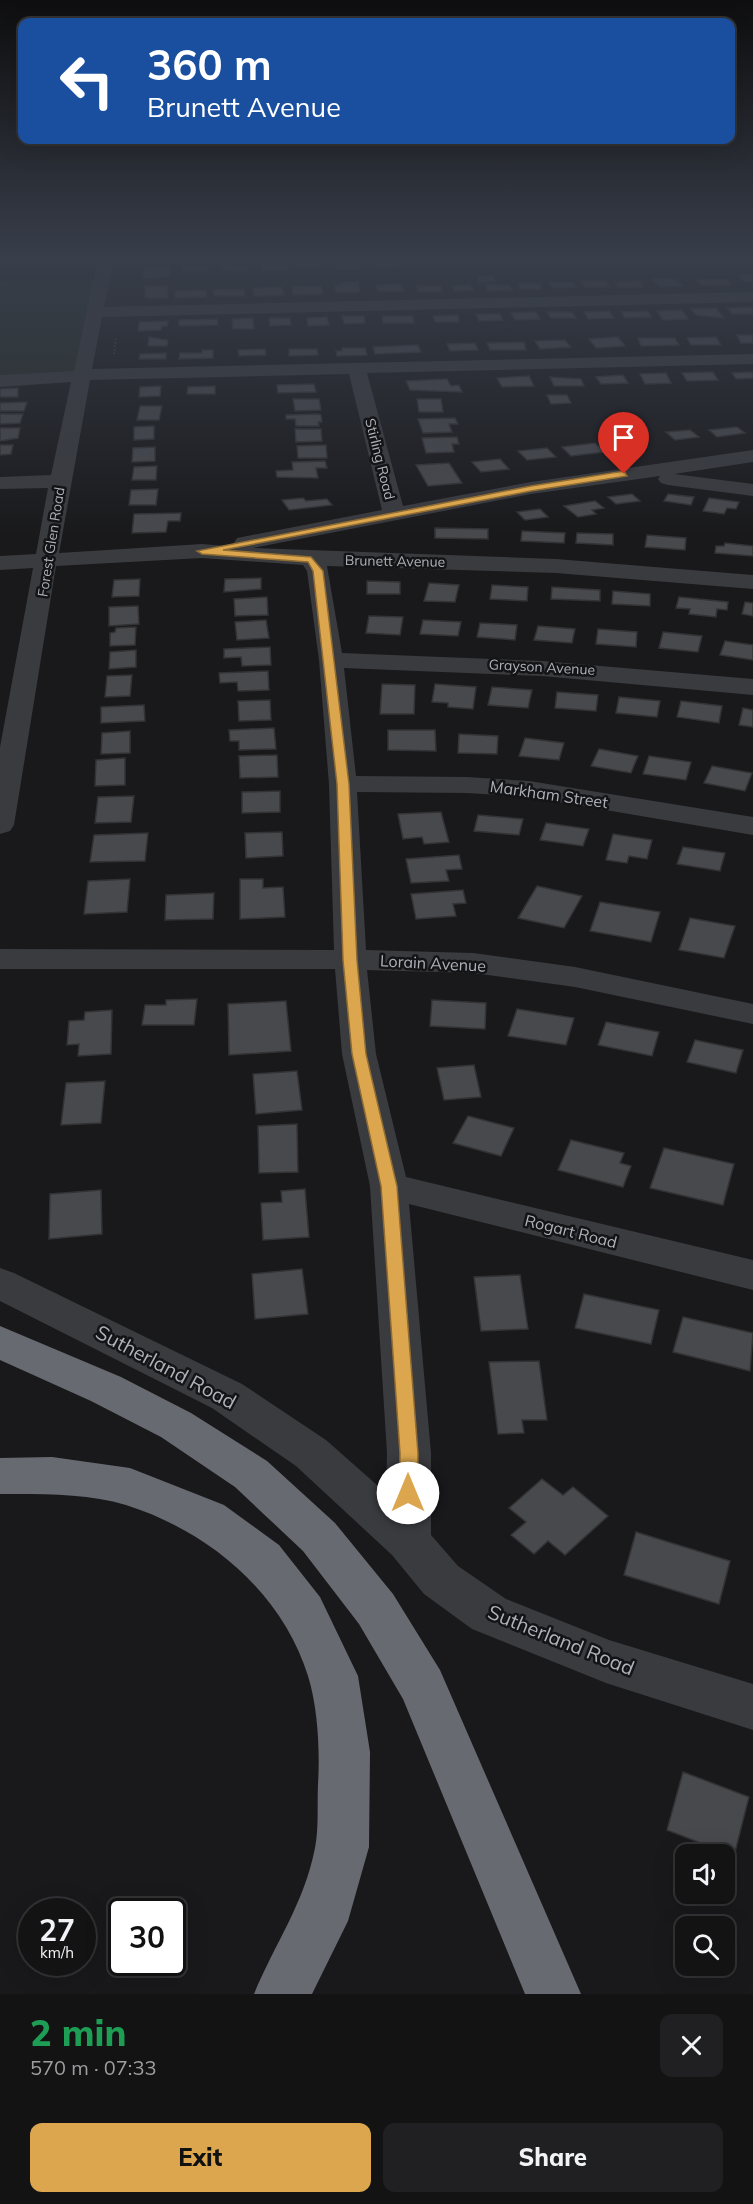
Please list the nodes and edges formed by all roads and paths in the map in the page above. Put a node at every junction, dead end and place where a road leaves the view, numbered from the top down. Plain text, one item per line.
1 (87, 352) edge
2 (753, 359) edge
3 (357, 369) junction
4 (82, 376) junction
5 (0, 381) edge
6 (753, 456) edge
7 (624, 474) junction
8 (60, 481) junction
9 (0, 483) edge
10 (753, 490) edge
11 (394, 514) junction
12 (202, 551) junction
13 (48, 559) junction
14 (311, 559) junction
15 (0, 562) edge
16 (753, 582) edge
17 (330, 660) junction
18 (753, 687) edge
19 (10, 711) edge
20 (343, 784) junction
21 (0, 825) edge
22 (753, 826) edge
23 (0, 959) edge
24 (350, 960) junction
25 (753, 1014) edge
26 (389, 1186) junction
27 (753, 1275) edge
28 (0, 1283) edge
29 (0, 1342) edge
30 (0, 1476) edge
31 (408, 1541) junction
32 (753, 1707) edge
33 (282, 1994) edge
34 (553, 1994) edge

1 - 4 street, Forest Glen Road
2 - 3 street
3 - 4 street
3 - 11 street, Stirling Road
4 - 5 street
4 - 8 street, Forest Glen Road
6 - 7 street
7 - 10 street
7 - 11 street
8 - 9 street
8 - 13 street, Forest Glen Road
11 - 12 street
12 - 13 street, Brunett Avenue
12 - 14 street, Brunett Avenue
13 - 15 street, Brunett Avenue
13 - 19 street, Forest Glen Road
14 - 16 street, Brunett Avenue
14 - 17 street
17 - 18 street, Grayson Avenue
17 - 20 street
19 - 21 street, Forest Glen Road
20 - 22 street, Markham Street
20 - 24 street
23 - 24 street, Lorain Avenue
24 - 25 street, Lorain Avenue
24 - 26 street
26 - 27 street, Rogart Road
26 - 31 street
28 - 31 street, Sutherland Road
29 - 34 highway
30 - 33 highway
31 - 32 street, Sutherland Road

